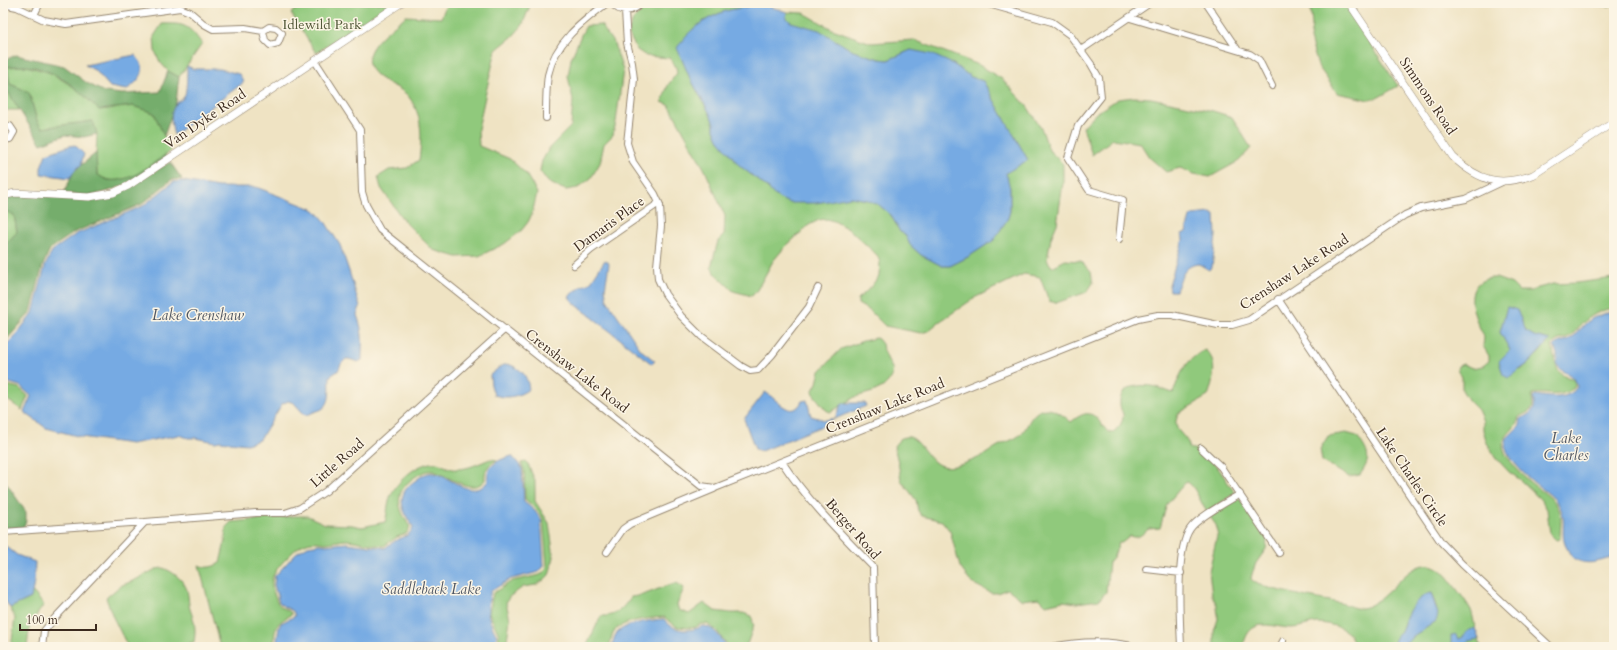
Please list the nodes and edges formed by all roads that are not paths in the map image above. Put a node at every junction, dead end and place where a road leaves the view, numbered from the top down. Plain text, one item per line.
1 (40, 3) edge
2 (401, 3) edge
3 (607, 3) edge
4 (612, 3) edge
5 (641, 3) edge
6 (985, 3) edge
7 (1150, 3) edge
8 (1206, 3) edge
9 (1349, 3) edge
10 (3, 4) edge
11 (624, 11) junction
12 (34, 15) junction
13 (1130, 18) junction
14 (263, 31) dead end
15 (1237, 49) junction
16 (1081, 50) junction
17 (315, 61) junction
18 (1272, 86) dead end
19 (546, 118) dead end
20 (1614, 122) edge
21 (3, 125) edge
22 (3, 140) edge
23 (1502, 182) junction
24 (3, 196) edge
25 (659, 203) junction
26 (1119, 240) dead end
27 (574, 265) dead end
28 (818, 288) dead end
29 (1278, 299) junction
30 (504, 330) junction
31 (1201, 448) dead end
32 (782, 462) junction
33 (715, 488) junction
34 (1240, 494) junction
35 (145, 522) junction
36 (3, 532) edge
37 (607, 552) dead end
38 (1279, 553) dead end
39 (1146, 569) dead end
40 (1181, 573) junction
41 (42, 647) edge
42 (875, 647) edge
43 (1052, 647) edge
44 (1136, 647) edge
45 (1181, 647) edge
46 (1551, 647) edge

1 - 12 street
2 - 17 street, Van Dyke Road
3 - 19 street
4 - 11 street
5 - 11 street
6 - 16 street
7 - 13 street
8 - 15 street
9 - 23 street, Simmons Road
10 - 12 street
11 - 25 street
12 - 14 street
13 - 15 street
13 - 16 street
15 - 18 street
16 - 26 street
17 - 24 street, Van Dyke Road
17 - 30 street, Crenshaw Lake Road
20 - 23 street, Crenshaw Lake Road
21 - 22 street
23 - 29 street, Crenshaw Lake Road
25 - 27 street, Damaris Place
25 - 28 street
29 - 32 street, Crenshaw Lake Road
29 - 46 street, Lake Charles Circle
30 - 33 street, Crenshaw Lake Road
30 - 35 street, Little Road
31 - 34 street
32 - 33 street, Crenshaw Lake Road
32 - 42 street, Berger Road
33 - 37 street
34 - 38 street
34 - 40 street
35 - 36 street, Little Road
35 - 41 street
39 - 40 street
40 - 45 street
43 - 44 street

